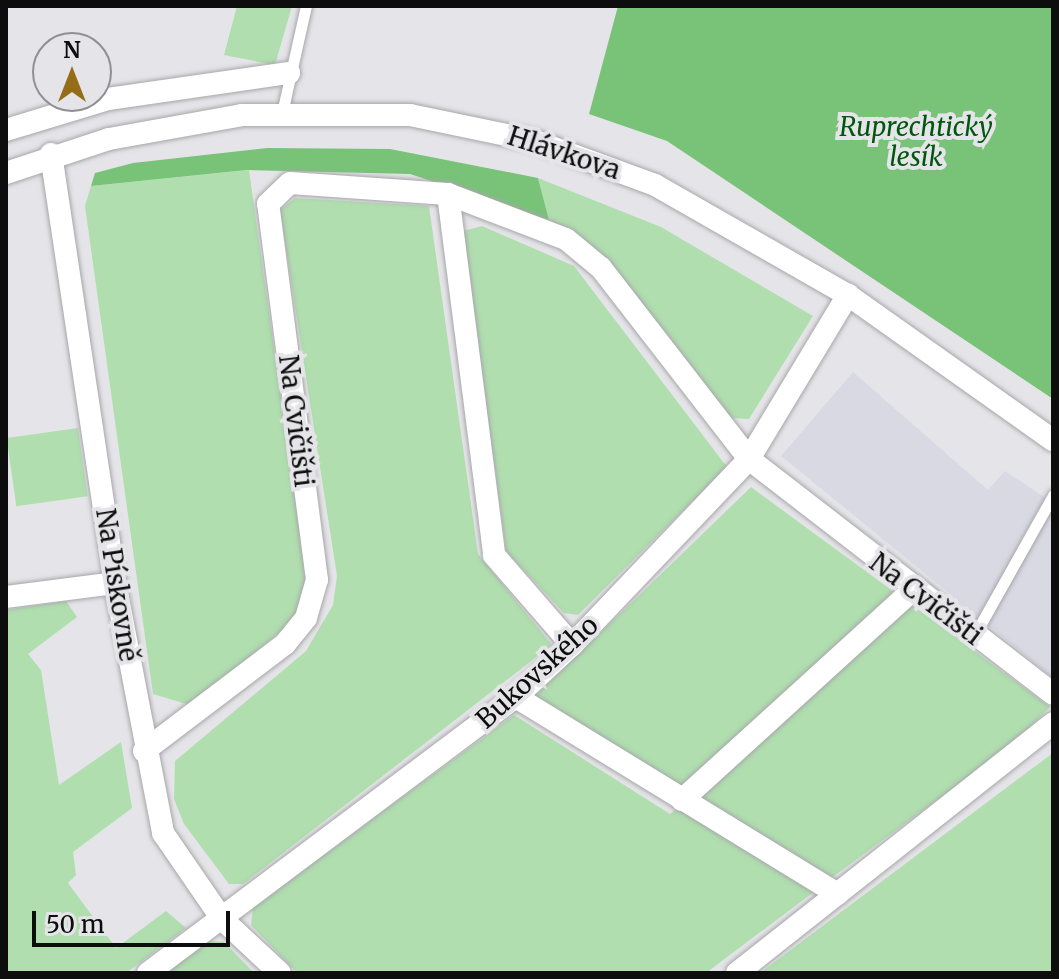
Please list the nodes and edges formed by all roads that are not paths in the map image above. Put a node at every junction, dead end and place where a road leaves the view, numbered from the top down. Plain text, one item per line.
1 (306, 6) edge
2 (289, 73) junction
3 (282, 113) junction
4 (6, 130) edge
5 (51, 154) junction
6 (6, 173) edge
7 (448, 194) junction
8 (848, 295) junction
9 (1053, 440) edge
10 (749, 459) junction
11 (1053, 495) edge
12 (115, 583) junction
13 (912, 591) junction
14 (6, 597) edge
15 (974, 636) junction
16 (572, 645) junction
17 (1052, 690) edge
18 (516, 697) junction
19 (1053, 723) edge
20 (144, 751) junction
21 (682, 800) junction
22 (837, 894) junction
23 (222, 919) junction
24 (148, 973) edge
25 (280, 973) edge
26 (737, 973) edge

1 - 2 lane
2 - 3 lane
2 - 4 street
3 - 5 street, Hlávkova
3 - 8 street, Hlávkova
5 - 6 street, Hlávkova
5 - 12 street, Na Pískovně
7 - 10 street, Na Cvičišti
7 - 16 street
7 - 20 street, Na Cvičišti
8 - 9 street, Hlávkova
8 - 10 street, Bukovského
10 - 13 street, Na Cvičišti
10 - 16 street, Bukovského
11 - 15 lane
12 - 14 street
12 - 20 street, Na Pískovně
13 - 15 street, Na Cvičišti
13 - 21 street
15 - 17 street, Na Cvičišti
16 - 18 street, Bukovského
18 - 21 street
18 - 23 street, Bukovského
19 - 22 street
20 - 23 street, Na Pískovně
21 - 22 street
22 - 26 street
23 - 24 street, Bukovského
23 - 25 street, Na Pískovně

